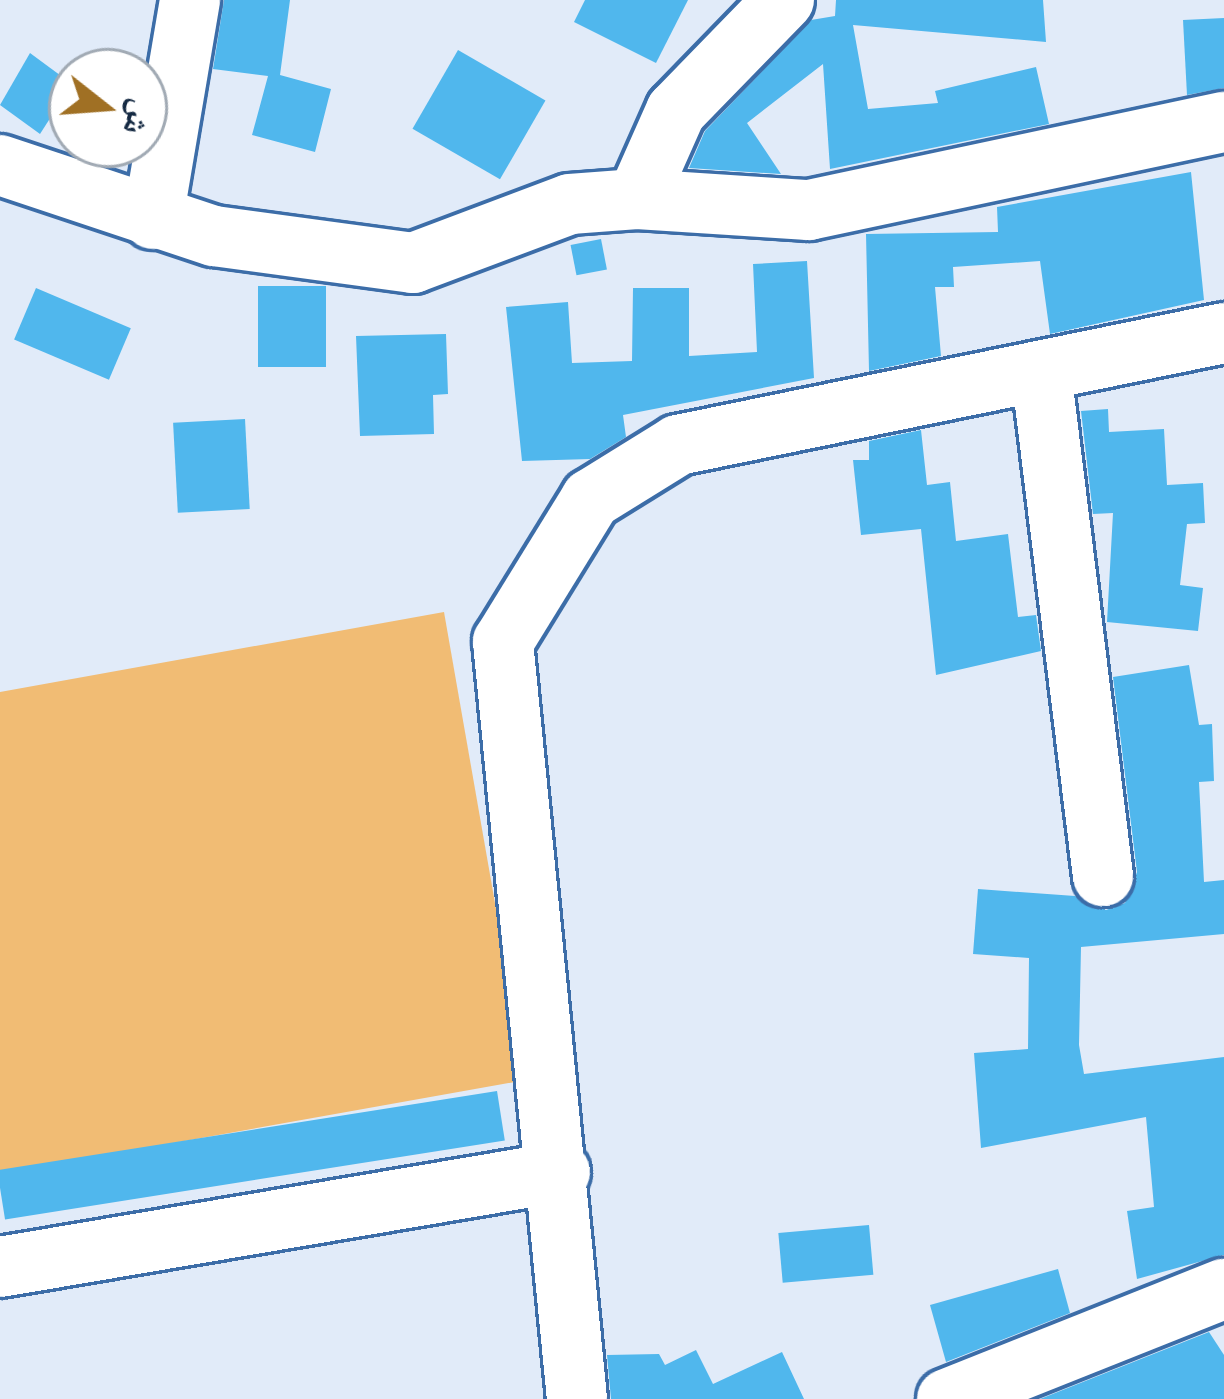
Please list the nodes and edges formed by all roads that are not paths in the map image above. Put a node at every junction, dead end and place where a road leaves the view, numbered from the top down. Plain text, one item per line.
1 (190, 0) edge
2 (784, 0) edge
3 (1224, 122) edge
4 (0, 165) edge
5 (637, 199) junction
6 (153, 219) junction
7 (1224, 333) edge
8 (1041, 371) junction
9 (1103, 877) dead end
10 (560, 1172) junction
11 (0, 1267) edge
12 (1224, 1289) edge
13 (577, 1399) edge
14 (947, 1399) edge

1 - 6 street
2 - 5 street
3 - 5 street
4 - 6 street
5 - 6 street
7 - 8 street
8 - 9 street
8 - 10 street
10 - 11 street
10 - 13 street
12 - 14 street

